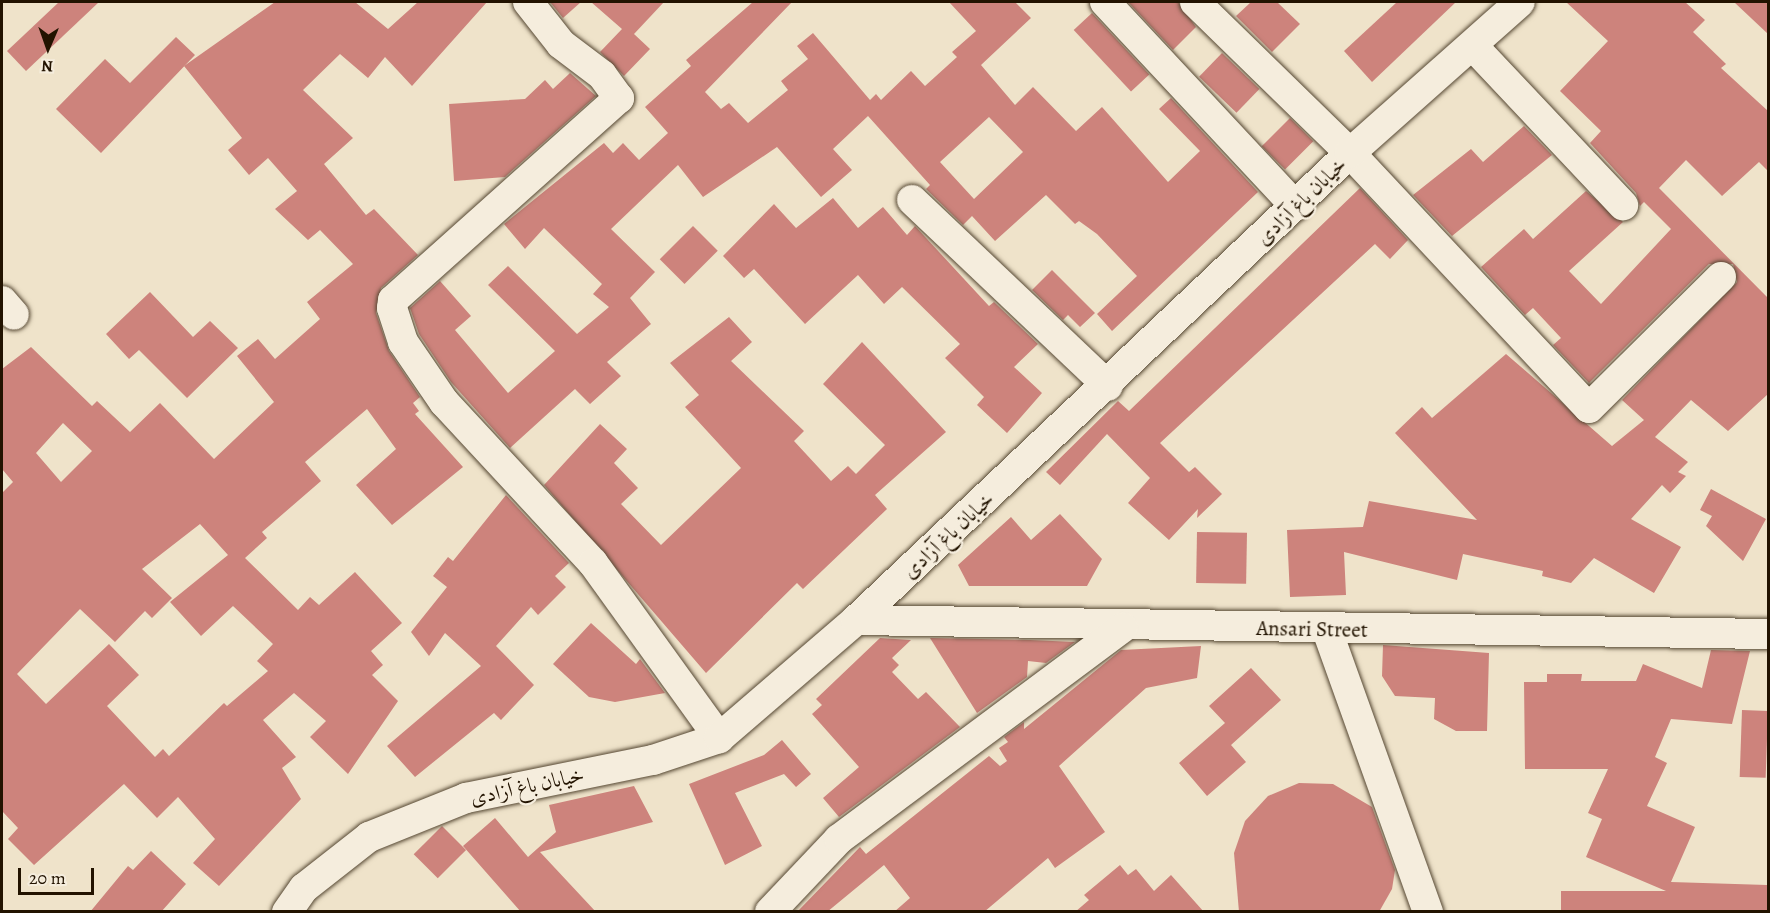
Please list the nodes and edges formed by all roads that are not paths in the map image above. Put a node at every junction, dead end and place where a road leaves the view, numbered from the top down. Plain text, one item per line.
1 (528, 2) edge
2 (1105, 2) edge
3 (1196, 2) edge
4 (1520, 2) edge
5 (1473, 46) junction
6 (1350, 153) junction
7 (912, 200) dead end
8 (1623, 205) dead end
9 (1295, 206) junction
10 (1721, 278) dead end
11 (1108, 386) junction
12 (856, 620) junction
13 (1123, 627) junction
14 (1327, 630) junction
15 (1768, 634) edge
16 (719, 738) junction
17 (287, 912) edge
18 (770, 912) edge
19 (1428, 912) edge

1 - 16 street
2 - 9 street
3 - 6 street
4 - 5 street, خیابان باغ آزادی
5 - 6 street, خیابان باغ آزادی
5 - 8 street
6 - 9 street, خیابان باغ آزادی
6 - 10 street
7 - 11 street
9 - 11 street, خیابان باغ آزادی
11 - 12 street, خیابان باغ آزادی
12 - 13 street, Ansari Street
12 - 16 street, خیابان باغ آزادی
13 - 14 street, Ansari Street
13 - 18 street
14 - 15 street, Ansari Street
14 - 19 street
16 - 17 street, خیابان باغ آزادی

